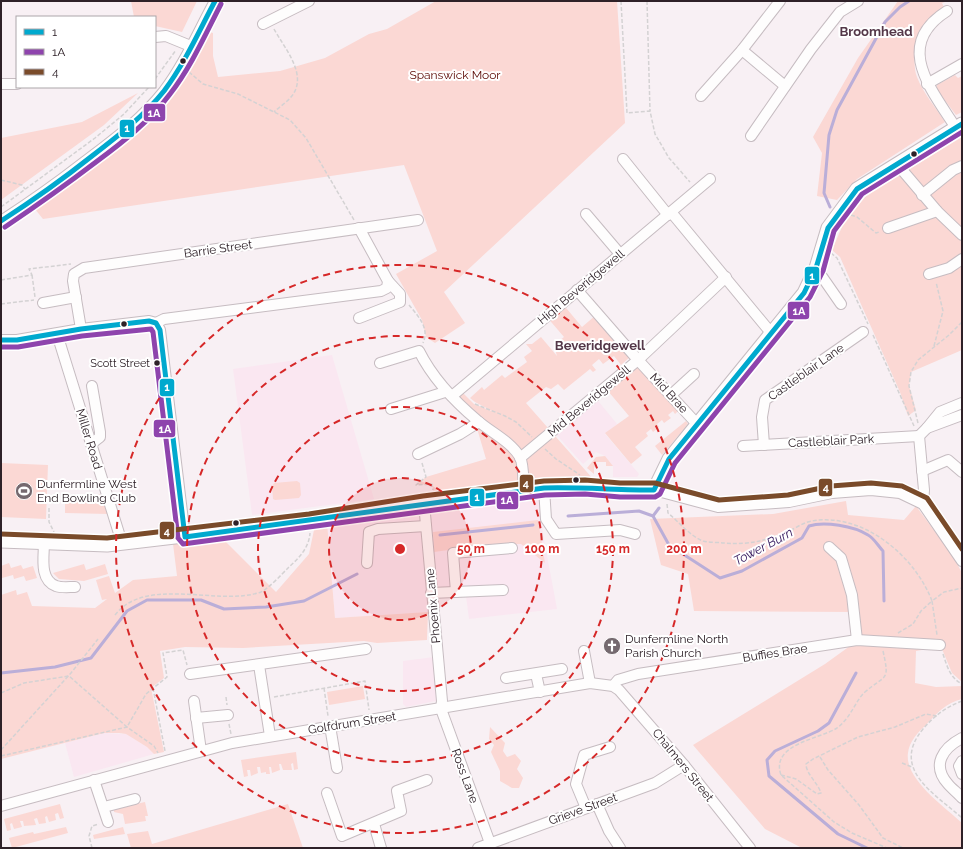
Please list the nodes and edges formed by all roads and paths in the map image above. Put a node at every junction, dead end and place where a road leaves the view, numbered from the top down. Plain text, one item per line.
1 (214, 1) edge
2 (309, 1) edge
3 (621, 1) edge
4 (647, 1) edge
5 (780, 1) edge
6 (858, 1) edge
7 (947, 11) dead end
8 (266, 22) joint
9 (156, 37) edge
10 (182, 42) junction
11 (193, 47) junction
12 (742, 50) junction
13 (962, 64) edge
14 (181, 66) junction
15 (156, 78) edge
16 (1, 84) edge
17 (16, 84) edge
18 (927, 84) junction
19 (785, 86) junction
20 (148, 88) edge
21 (701, 96) dead end
22 (650, 111) junction
23 (274, 112) junction
24 (959, 126) edge
25 (751, 136) dead end
26 (622, 159) dead end
27 (897, 164) junction
28 (962, 166) edge
29 (710, 179) dead end
30 (1, 180) edge
31 (25, 189) junction
32 (697, 190) junction
33 (922, 195) junction
34 (1, 207) edge
35 (840, 212) junction
36 (937, 212) junction
37 (669, 213) junction
38 (586, 214) dead end
39 (418, 220) dead end
40 (1, 221) edge
41 (359, 228) junction
42 (888, 228) joint
43 (962, 236) edge
44 (823, 246) junction
45 (620, 254) junction
46 (962, 259) edge
47 (84, 268) junction
48 (816, 268) junction
49 (931, 273) joint
50 (32, 275) junction
51 (726, 277) junction
52 (1, 280) edge
53 (388, 281) junction
54 (577, 290) junction
55 (400, 294) junction
56 (76, 297) junction
57 (43, 303) dead end
58 (1, 304) edge
59 (841, 304) dead end
60 (359, 318) dead end
61 (962, 322) edge
62 (156, 324) junction
63 (82, 329) junction
64 (863, 332) dead end
65 (57, 334) junction
66 (772, 334) junction
67 (1, 340) edge
68 (934, 347) junction
69 (419, 351) junction
70 (638, 360) junction
71 (380, 363) dead end
72 (694, 374) dead end
73 (92, 386) dead end
74 (448, 394) junction
75 (671, 395) junction
76 (962, 403) edge
77 (391, 409) dead end
78 (962, 415) edge
79 (479, 422) junction
80 (697, 424) junction
81 (927, 428) junction
82 (920, 436) junction
83 (91, 444) junction
84 (764, 445) junction
85 (743, 446) dead end
86 (419, 454) joint
87 (520, 458) junction
88 (922, 471) junction
89 (962, 472) edge
90 (544, 488) junction
91 (654, 490) junction
92 (524, 491) junction
93 (669, 494) junction
94 (430, 503) junction
95 (922, 504) junction
96 (49, 508) dead end
97 (310, 521) junction
98 (426, 526) junction
99 (635, 534) dead end
100 (185, 536) junction
101 (1, 541) edge
102 (49, 543) junction
103 (122, 543) junction
104 (829, 547) dead end
105 (512, 548) dead end
106 (962, 560) edge
107 (367, 563) dead end
108 (75, 587) dead end
109 (962, 588) edge
110 (503, 590) dead end
111 (456, 592) junction
112 (431, 593) junction
113 (932, 602) junction
114 (115, 616) dead end
115 (98, 639) dead end
116 (857, 640) junction
117 (881, 642) junction
118 (940, 645) junction
119 (366, 649) dead end
120 (584, 651) dead end
121 (259, 665) junction
122 (562, 670) dead end
123 (190, 674) joint
124 (536, 674) junction
125 (69, 676) junction
126 (506, 678) dead end
127 (590, 684) junction
128 (962, 684) edge
129 (613, 686) junction
130 (153, 688) junction
131 (324, 688) junction
132 (540, 692) junction
133 (1, 693) edge
134 (264, 698) junction
135 (194, 701) dead end
136 (441, 709) junction
137 (228, 714) dead end
138 (937, 716) dead end
139 (196, 718) junction
140 (371, 720) junction
141 (330, 726) junction
142 (127, 727) junction
143 (270, 736) junction
144 (962, 738) edge
145 (610, 747) dead end
146 (1, 750) edge
147 (201, 751) junction
148 (1, 756) edge
149 (820, 757) junction
150 (962, 761) edge
151 (164, 762) junction
152 (902, 763) dead end
153 (684, 765) junction
154 (912, 767) dead end
155 (337, 768) dead end
156 (962, 774) edge
157 (781, 775) junction
158 (94, 780) junction
159 (427, 780) dead end
160 (327, 793) dead end
161 (962, 798) edge
162 (135, 799) dead end
163 (596, 804) junction
164 (1, 806) edge
165 (104, 807) junction
166 (586, 808) junction
167 (108, 822) joint
168 (374, 824) junction
169 (484, 846) edge
170 (92, 848) edge
171 (381, 848) edge
172 (620, 848) edge
173 (750, 848) edge
174 (887, 848) edge
175 (903, 848) edge

1 - 11 street
2 - 8 street
3 - 22 path
4 - 22 path
5 - 12 street
6 - 19 street
7 - 18 street
8 - 23 path
9 - 10 street
10 - 11 street
10 - 15 path
11 - 14 street
12 - 19 street
12 - 21 street
13 - 18 street
14 - 23 path
14 - 40 street
16 - 17 street
18 - 24 street
19 - 25 street
20 - 31 path
22 - 32 path
23 - 41 path
24 - 27 main road
26 - 37 street
27 - 33 street
27 - 35 main road
28 - 33 street
29 - 32 street, High Beveridgewell
30 - 31 path
31 - 34 path
32 - 37 street, High Beveridgewell
33 - 36 street
35 - 42 path
35 - 44 main road
36 - 42 street
36 - 43 street
37 - 45 street, High Beveridgewell
37 - 51 street
38 - 45 street
39 - 41 street, Barrie Street
41 - 47 street, Barrie Street
41 - 53 street
44 - 48 main road
44 - 82 path
45 - 54 street, High Beveridgewell
46 - 49 street
47 - 50 path
47 - 56 street
48 - 59 street
48 - 66 main road
49 - 68 path
50 - 52 path
50 - 58 path
51 - 66 street
51 - 70 street, Mid Beveridgewell
53 - 55 street
53 - 62 street
54 - 70 street, Mid Brae
54 - 74 street, High Beveridgewell
55 - 60 street
55 - 69 path
56 - 57 street
56 - 63 street
61 - 68 path
62 - 63 street
62 - 100 street
63 - 65 street
64 - 84 street, Castleblair Lane
65 - 67 street
65 - 83 street, Miller Road
66 - 80 main road
68 - 82 path
69 - 71 street
69 - 74 street
70 - 75 street, Mid Brae
70 - 87 street, Mid Beveridgewell
72 - 75 street
73 - 83 street
74 - 77 street
74 - 79 street
75 - 80 street, Mid Brae
76 - 81 street
78 - 81 street
79 - 86 street
79 - 87 street
80 - 91 main road
81 - 82 street
82 - 84 street, Castleblair Park
82 - 88 street
83 - 103 street, Miller Road
84 - 85 street, Castleblair Park
86 - 94 path
87 - 92 street
88 - 89 street
88 - 95 street
90 - 91 main road
90 - 92 main road
90 - 99 street
91 - 93 street
92 - 94 main road
93 - 95 street
93 - 113 path
94 - 97 main road
94 - 98 street, Phoenix Lane
95 - 106 street
96 - 102 path
97 - 100 main road
97 - 114 path
98 - 107 street
98 - 112 street, Phoenix Lane
100 - 103 main road
101 - 102 main road
102 - 103 main road
102 - 108 street
104 - 116 street
105 - 111 street
109 - 113 path
110 - 111 street
111 - 112 street
112 - 136 street, Phoenix Lane
113 - 117 path
113 - 118 path
115 - 125 path
116 - 117 street, Buffies Brae
116 - 129 street, Buffies Brae
117 - 118 street, Buffies Brae
117 - 157 path
118 - 128 path
119 - 121 street
120 - 127 street
121 - 123 street
121 - 134 street
122 - 124 street
123 - 130 path
124 - 126 street
124 - 132 street
125 - 133 path
125 - 142 path
125 - 146 path
127 - 129 street, Golfdrum Street
127 - 132 street, Golfdrum Street
129 - 153 street, Chalmers Street
130 - 142 path
130 - 151 path
131 - 134 path
131 - 140 path
131 - 141 path
132 - 136 street, Golfdrum Street
134 - 143 street
135 - 139 street
136 - 140 street, Golfdrum Street
136 - 169 street, Ross Lane
137 - 139 street
138 - 149 path
139 - 147 street
140 - 141 street, Golfdrum Street
141 - 143 street, Golfdrum Street
141 - 155 street
142 - 148 path
142 - 151 path
143 - 147 street, Golfdrum Street
144 - 161 street
145 - 166 street
147 - 151 street, Golfdrum Street
149 - 157 path
149 - 175 path
150 - 156 street
151 - 158 street, Golfdrum Street
152 - 154 path
153 - 163 street, Grieve Street
153 - 173 street, Chalmers Street
157 - 174 path
158 - 164 street, Golfdrum Street
158 - 165 street
159 - 168 street
160 - 168 street
162 - 165 street
163 - 166 street, Grieve Street
163 - 172 street
165 - 167 street
166 - 169 street, Grieve Street
167 - 170 path
168 - 171 street

